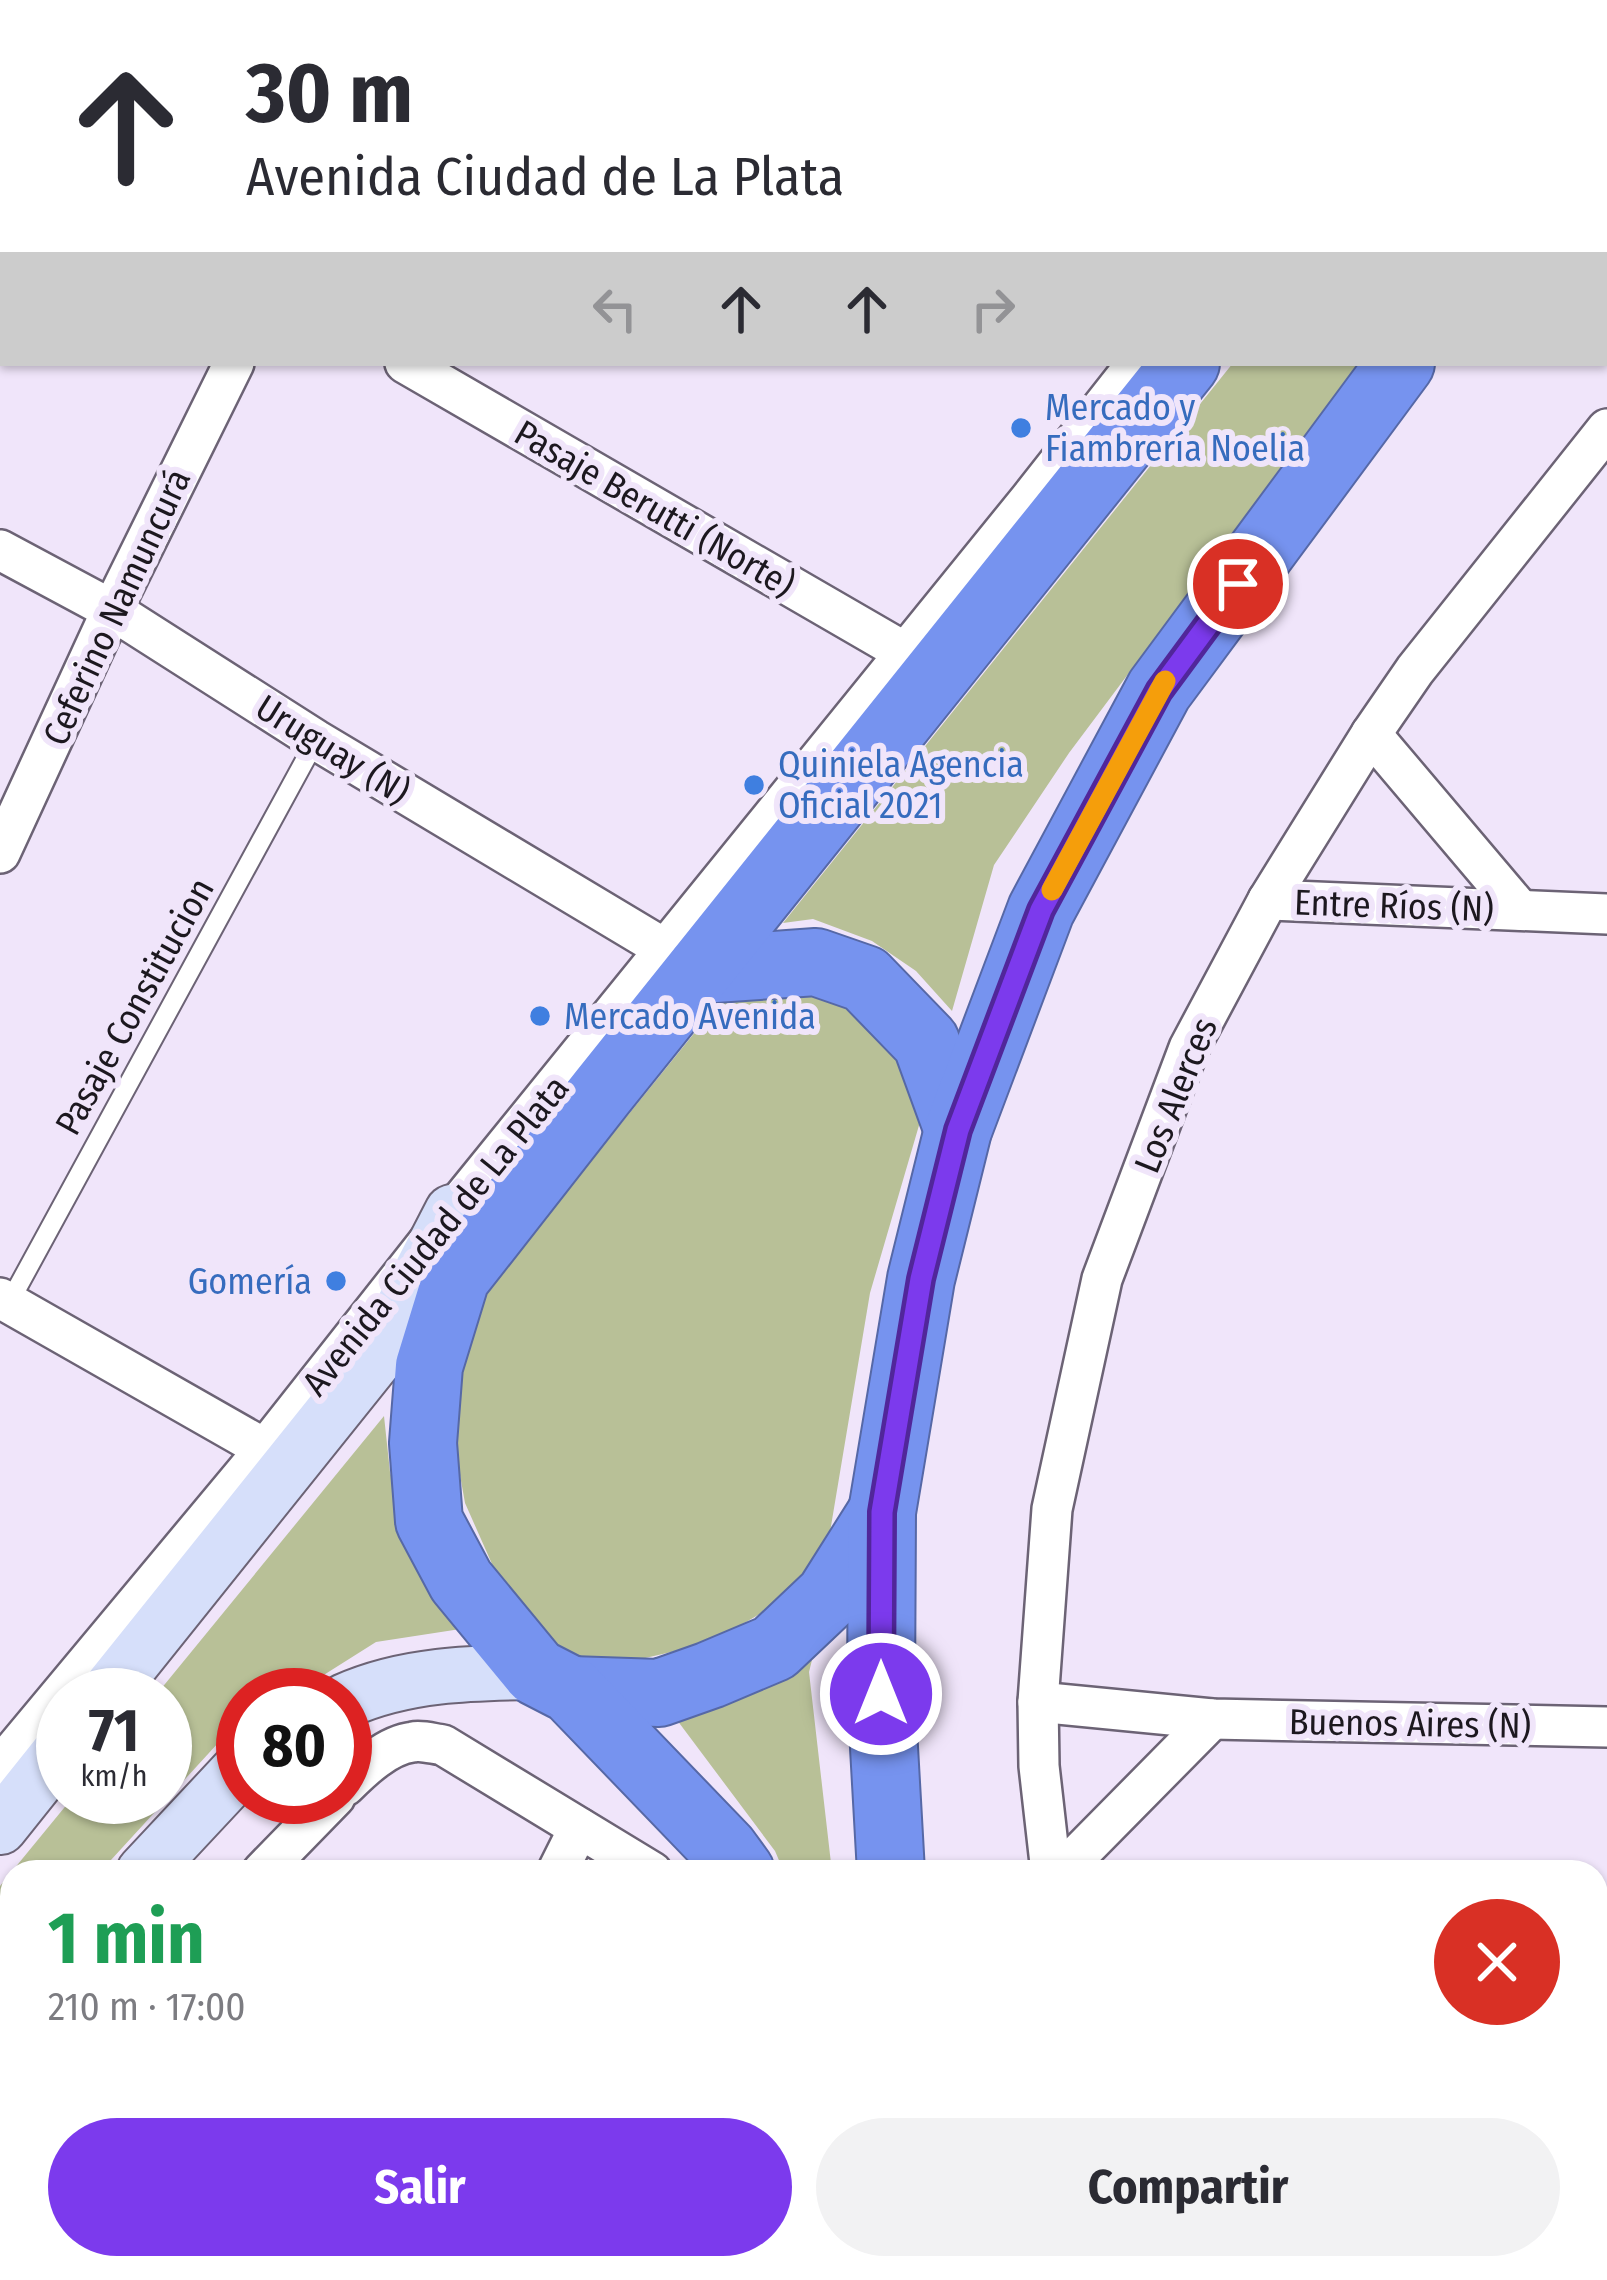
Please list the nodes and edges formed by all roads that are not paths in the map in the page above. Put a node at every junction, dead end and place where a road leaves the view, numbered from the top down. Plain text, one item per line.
1 (233, 366) edge
2 (410, 366) edge
3 (1179, 366) edge
4 (1399, 366) edge
5 (1140, 382) edge
6 (1607, 429) edge
7 (1030, 499) joint
8 (0, 550) edge
9 (112, 610) junction
10 (906, 652) junction
11 (1371, 734) junction
12 (316, 740) junction
13 (0, 853) edge
14 (1268, 900) junction
15 (1520, 910) junction
16 (1607, 914) edge
17 (683, 959) junction
18 (958, 1130) junction
19 (452, 1211) junction
20 (456, 1278) junction
21 (5, 1300) edge
22 (376, 1358) junction
23 (265, 1449) junction
24 (882, 1512) junction
25 (128, 1668) edge
26 (553, 1681) junction
27 (372, 1689) edge
28 (1038, 1702) junction
29 (1212, 1719) junction
30 (1607, 1727) edge
31 (372, 1765) edge
32 (0, 1767) edge
33 (36, 1782) edge
34 (216, 1795) edge
35 (308, 1824) edge
36 (0, 1827) edge
37 (579, 1828) junction
38 (155, 1860) edge
39 (274, 1860) edge
40 (563, 1860) edge
41 (632, 1860) edge
42 (732, 1860) edge
43 (889, 1860) edge
44 (1050, 1860) edge
45 (1073, 1860) edge

1 - 9 street, Ceferino Namuncurá
2 - 10 street, Pasaje Berutti (Norte)
3 - 5 highway, Avenida Ciudad de La Plata
4 - 18 highway
5 - 7 highway
5 - 17 highway, Avenida Ciudad de La Plata
6 - 11 street, Los Alerces
7 - 10 street, Avenida Ciudad de La Plata
8 - 9 street, Uruguay (N)
9 - 12 street, Uruguay (N)
9 - 13 street, Ceferino Namuncurá
10 - 17 street, Avenida Ciudad de La Plata
11 - 14 street, Los Alerces
11 - 15 street, Entre Ríos (N)
12 - 17 street, Uruguay (N)
12 - 21 lane, Pasaje Constitucion
14 - 15 street, Entre Ríos (N)
14 - 28 street, Los Alerces
15 - 16 street, Entre Ríos (N)
17 - 18 highway
17 - 19 street, Avenida Ciudad de La Plata
17 - 20 highway, Avenida Ciudad de La Plata
18 - 24 highway
19 - 22 street
19 - 23 street, Avenida Ciudad de La Plata
20 - 22 street, Avenida Ciudad de La Plata
20 - 26 highway
21 - 23 street
22 - 25 street, Avenida Ciudad de La Plata
23 - 32 street, Avenida Ciudad de La Plata
24 - 26 highway
24 - 43 highway
26 - 27 street
26 - 42 highway
28 - 29 street, Buenos Aires (N)
28 - 44 street, Los Alerces
29 - 30 street, Buenos Aires (N)
29 - 45 street
31 - 37 street
33 - 36 street
34 - 38 street
35 - 39 street
37 - 40 street
37 - 41 street

